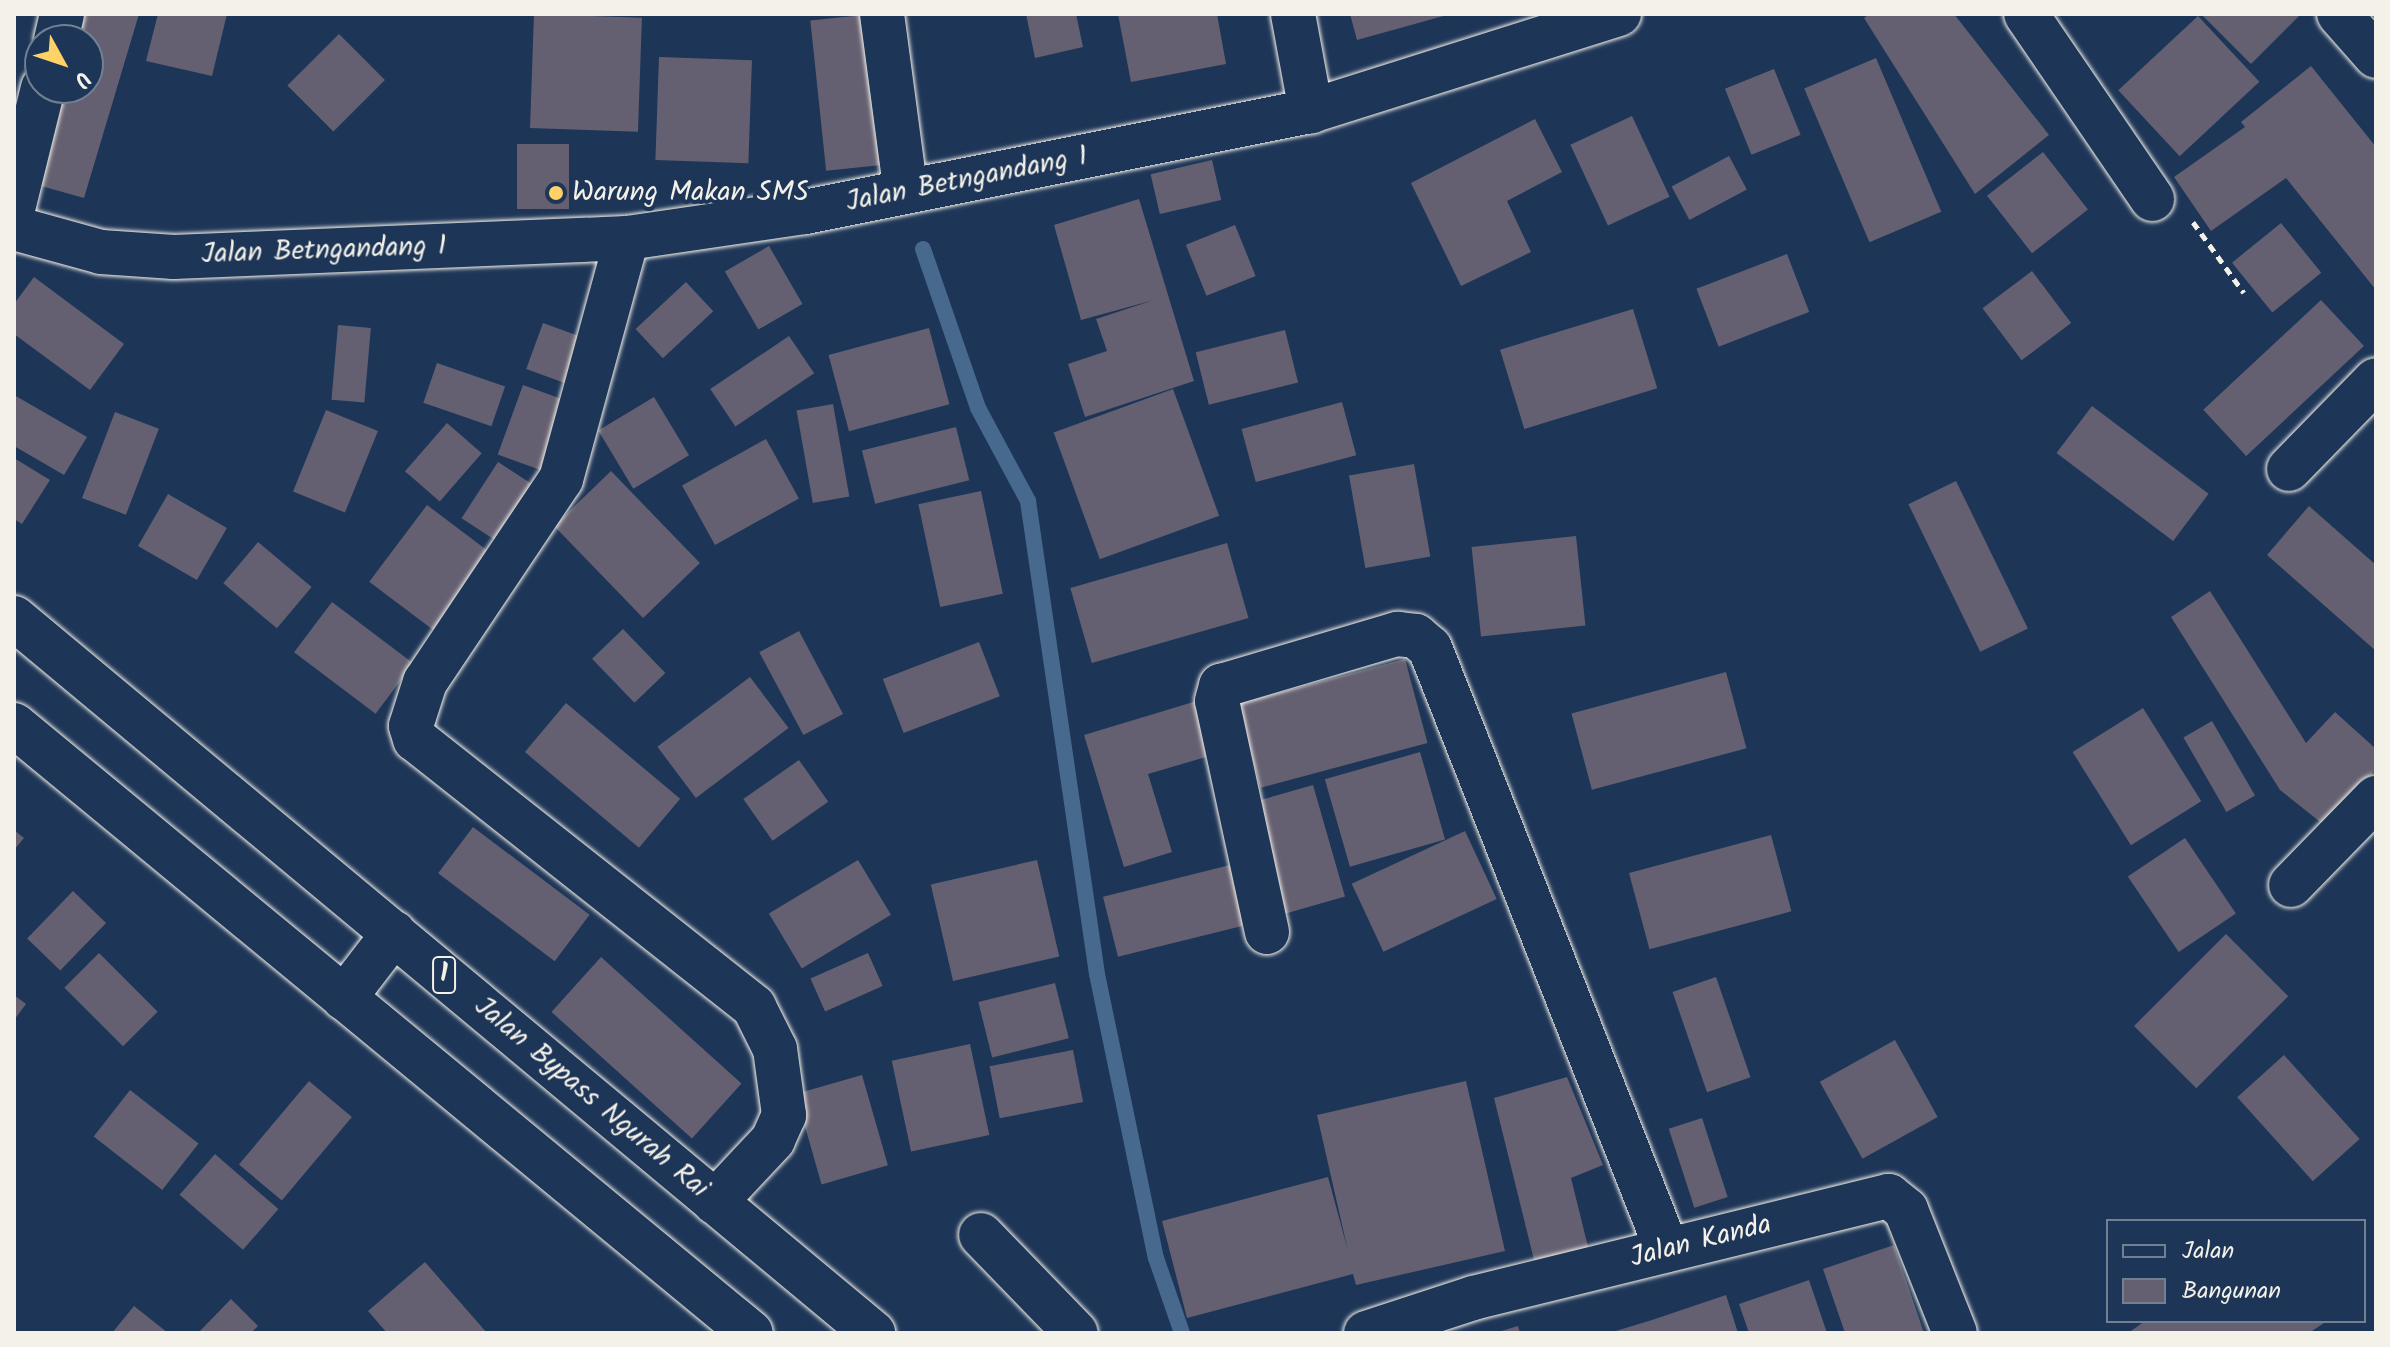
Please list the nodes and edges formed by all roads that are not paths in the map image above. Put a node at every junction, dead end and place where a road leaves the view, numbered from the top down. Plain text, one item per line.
1 (882, 14) edge
2 (1293, 14) edge
3 (1619, 14) edge
4 (2026, 14) edge
5 (2339, 14) edge
6 (2376, 56) edge
7 (39, 104) edge
8 (1311, 111) junction
9 (905, 187) junction
10 (2152, 199) road end
11 (14, 205) edge
12 (14, 228) edge
13 (627, 238) junction
14 (2376, 380) edge
15 (2289, 469) dead end
16 (14, 618) edge
17 (14, 725) edge
18 (2376, 798) edge
19 (2291, 885) dead end
20 (1267, 932) dead end
21 (394, 933) junction
22 (344, 998) junction
23 (715, 1202) junction
24 (981, 1235) dead end
25 (1667, 1250) junction
26 (751, 1333) edge
27 (873, 1333) edge
28 (1076, 1333) edge
29 (1366, 1333) edge
30 (1955, 1333) edge

1 - 9 main road
2 - 8 main road
3 - 8 main road, Jalan Betngandang 1
4 - 10 main road
5 - 6 main road
7 - 11 main road
8 - 9 main road, Jalan Betngandang 1
9 - 13 main road, Jalan Betngandang 1
12 - 13 main road, Jalan Betngandang 1
13 - 23 main road
14 - 15 main road
16 - 21 main road, Jalan Bypass Ngurah Rai / 1
17 - 22 main road
18 - 19 main road
20 - 25 main road
21 - 22 main road
21 - 23 main road, Jalan Bypass Ngurah Rai / 1
22 - 26 main road
23 - 27 main road, Jalan Bypass Ngurah Rai / 1
24 - 28 main road
25 - 29 main road, Jalan Kanda
25 - 30 main road, Jalan Kanda

